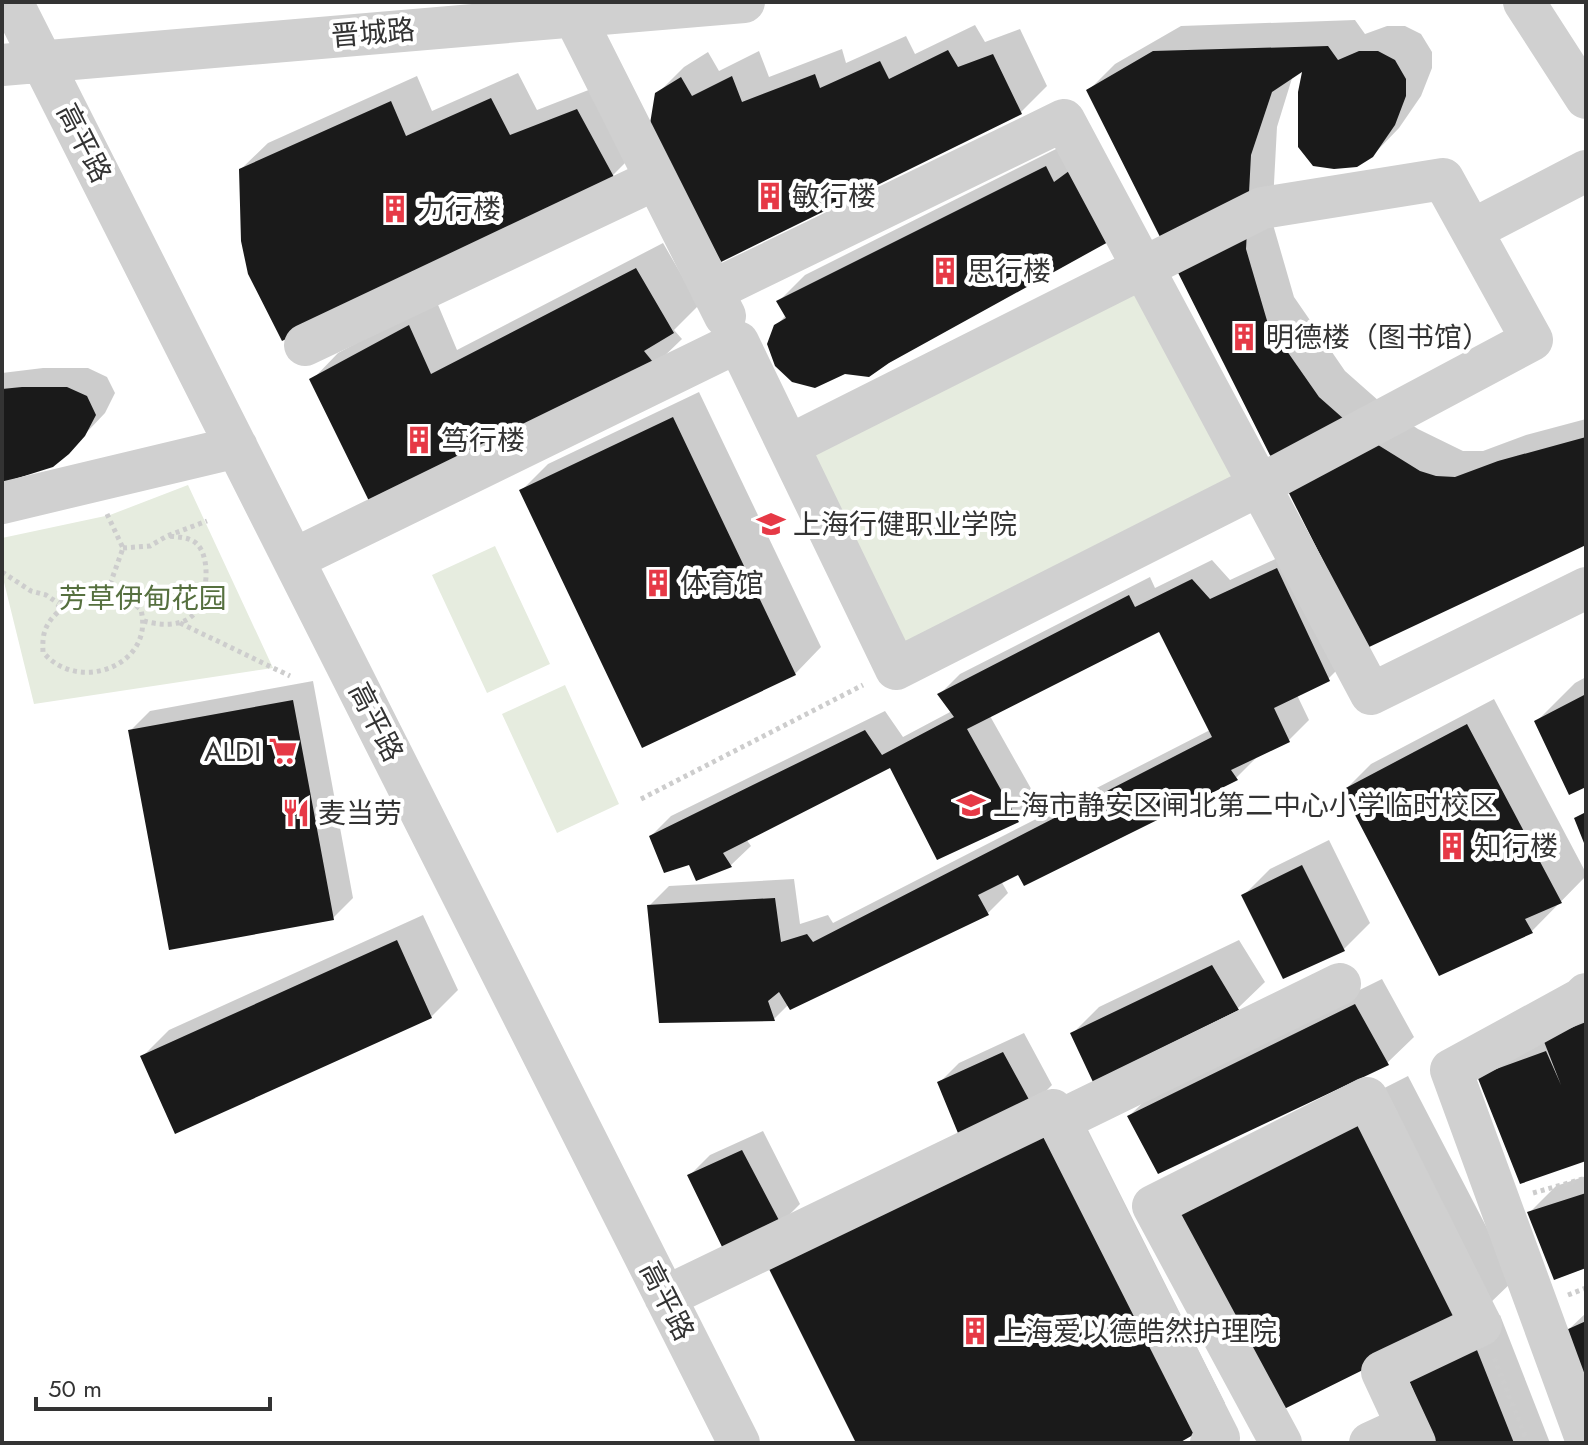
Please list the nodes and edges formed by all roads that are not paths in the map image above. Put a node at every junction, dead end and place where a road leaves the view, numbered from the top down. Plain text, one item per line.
1 (12, 2) edge
2 (744, 2) edge
3 (1524, 2) edge
4 (574, 16) junction
5 (22, 63) edge
6 (1586, 98) edge
7 (1586, 171) edge
8 (656, 179) junction
9 (1472, 230) junction
10 (1143, 267) junction
11 (712, 291) junction
12 (738, 342) junction
13 (305, 345) dead end
14 (790, 445) junction
15 (237, 447) junction
16 (1260, 485) junction
17 (2, 503) edge
18 (294, 559) junction
19 (1586, 588) edge
20 (1340, 984) dead end
21 (1586, 994) edge
22 (1059, 1121) junction
23 (665, 1297) junction
24 (1411, 1435) edge
25 (1586, 1439) edge
26 (739, 1443) edge
27 (1211, 1443) edge
28 (1281, 1443) edge
29 (1370, 1443) edge

1 - 5 street, 高平路
2 - 4 street, 晋城路
3 - 6 street
4 - 5 street, 晋城路
4 - 8 street
5 - 15 street, 高平路
7 - 9 street
8 - 11 street
8 - 13 street
9 - 10 street
9 - 16 street
10 - 11 street
10 - 14 street
10 - 16 street
11 - 12 street
12 - 14 street
12 - 18 street
14 - 16 street
15 - 17 street
15 - 18 street, 高平路
16 - 19 street
18 - 23 street, 高平路
20 - 22 street
21 - 25 street
22 - 23 street
22 - 27 street
23 - 26 street, 高平路
24 - 28 street
24 - 29 street

